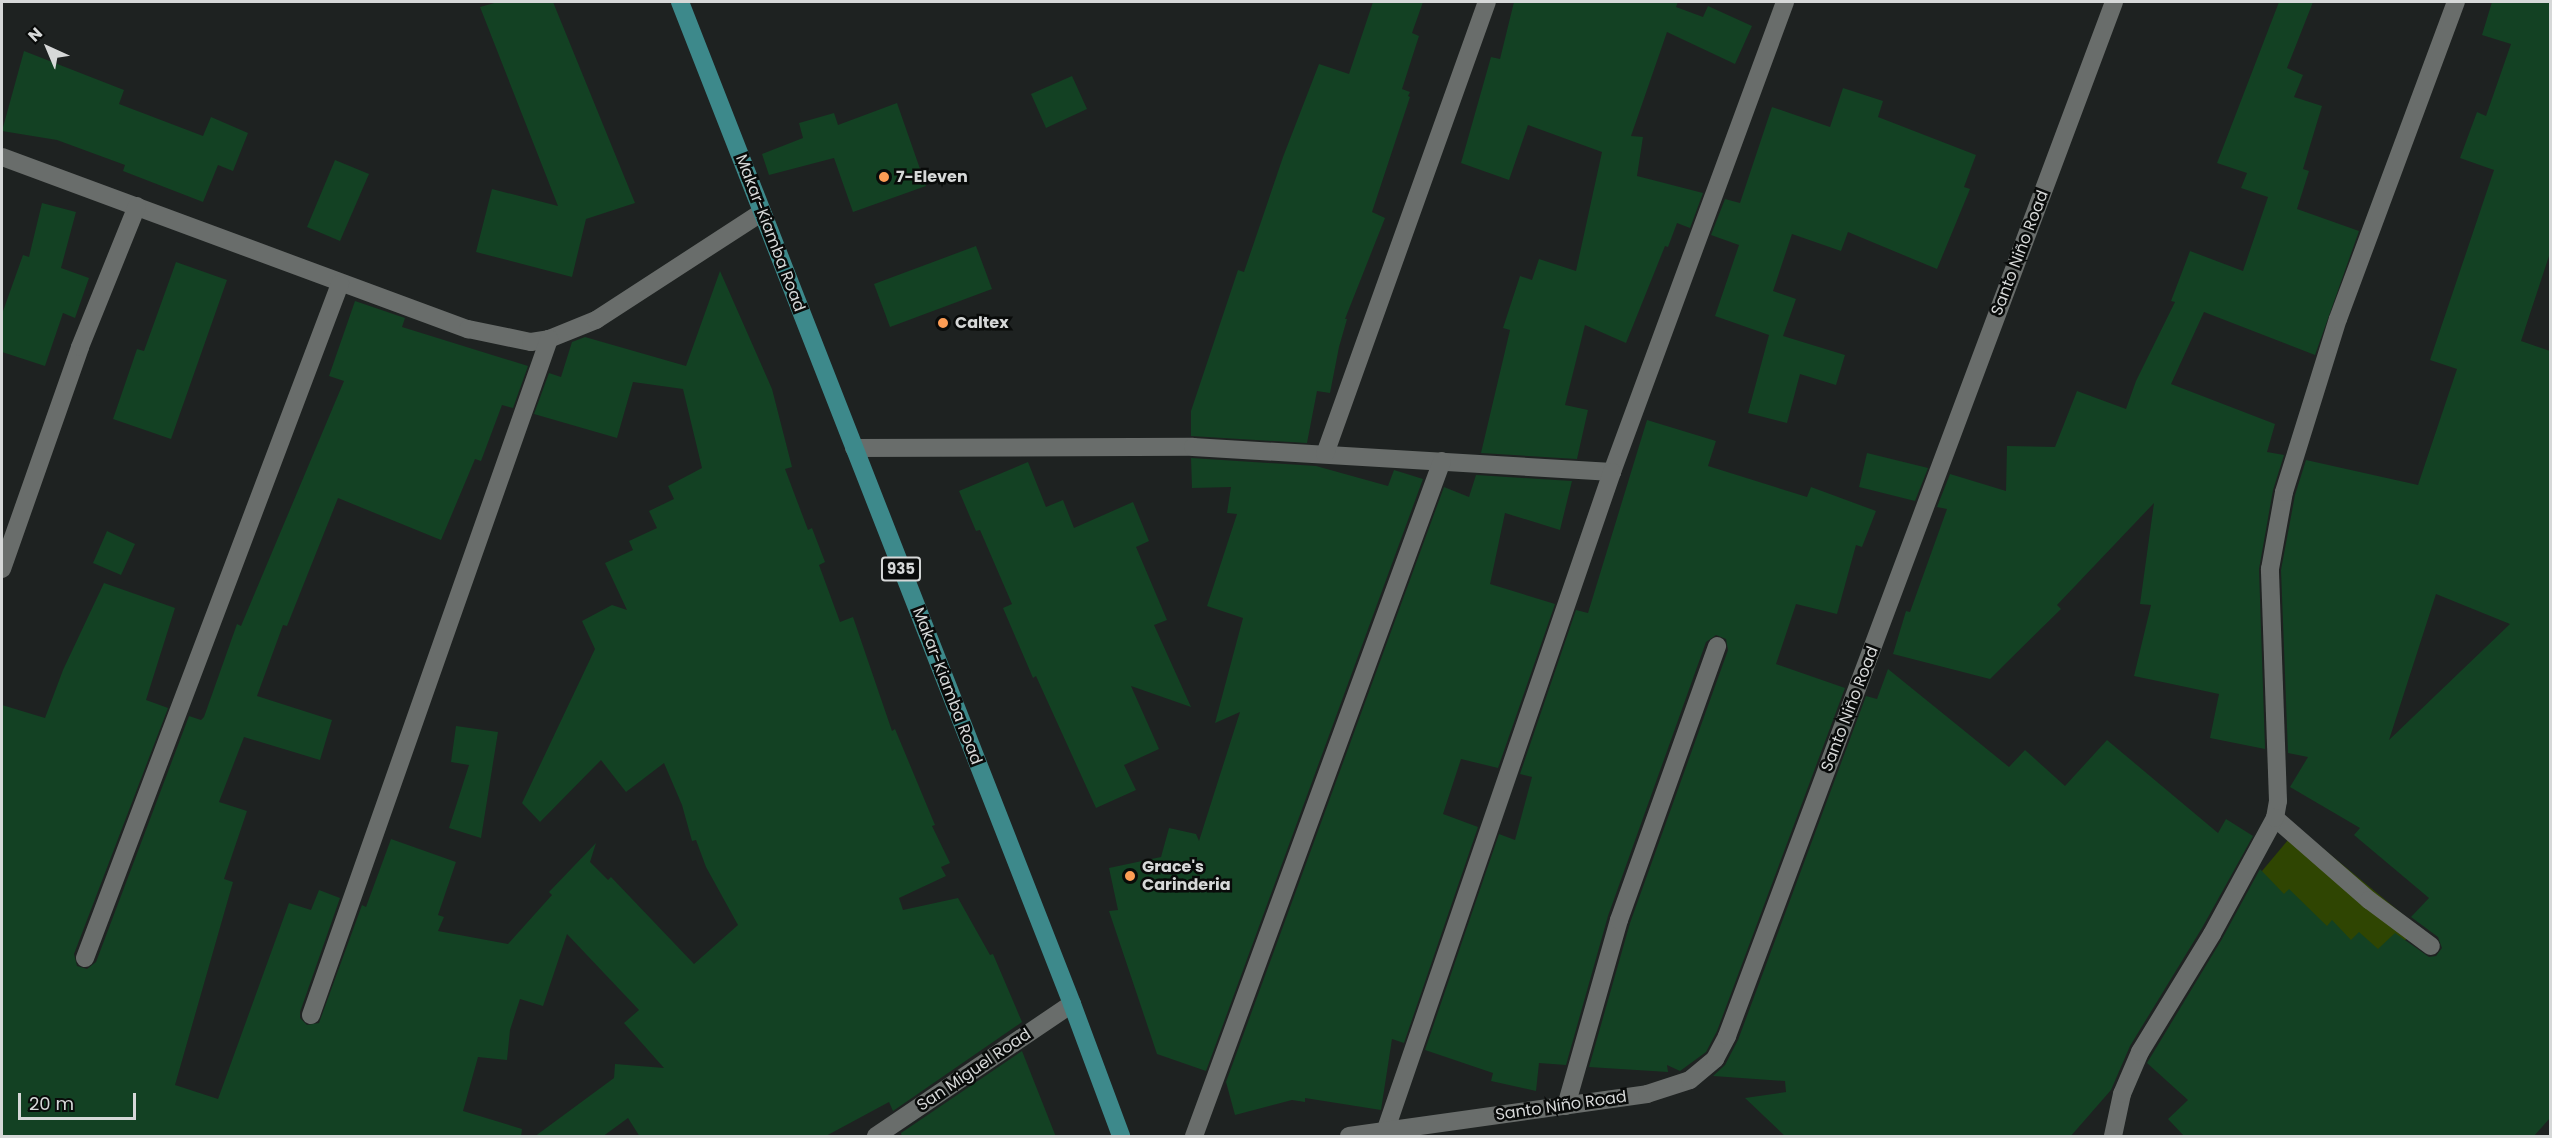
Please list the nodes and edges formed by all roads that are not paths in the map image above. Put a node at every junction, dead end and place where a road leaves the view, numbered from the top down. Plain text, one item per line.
1 (680, 2) edge
2 (1487, 2) edge
3 (1785, 2) edge
4 (2114, 2) edge
5 (2456, 2) edge
6 (2, 157) edge
7 (137, 206) junction
8 (762, 212) junction
9 (340, 284) junction
10 (549, 339) junction
11 (854, 448) junction
12 (1325, 454) junction
13 (1442, 461) junction
14 (1612, 472) junction
15 (2, 569) edge
16 (1717, 646) dead end
17 (2275, 818) junction
18 (2431, 946) dead end
19 (85, 958) dead end
20 (1072, 1004) junction
21 (311, 1015) dead end
22 (1566, 1106) junction
23 (1385, 1132) junction
24 (876, 1137) edge
25 (1121, 1137) edge
26 (1194, 1137) edge
27 (1348, 1137) edge
28 (2112, 1137) edge

1 - 8 main road, Makar-Kiamba Road / 935
2 - 12 street
3 - 14 street
4 - 22 street, Santo Niño Road
5 - 17 street
6 - 7 street
7 - 9 street
7 - 15 street
8 - 10 street
8 - 11 main road, Makar-Kiamba Road / 935
9 - 10 street
9 - 19 street
10 - 21 street
11 - 12 street
11 - 20 main road, Makar-Kiamba Road / 935
12 - 13 street
13 - 14 street
13 - 26 street
14 - 23 street
16 - 22 street
17 - 18 street
17 - 28 street
20 - 24 street, San Miguel Road
20 - 25 main road, Makar-Kiamba Road / 935
22 - 23 street, Santo Niño Road
23 - 27 street, Santo Niño Road

